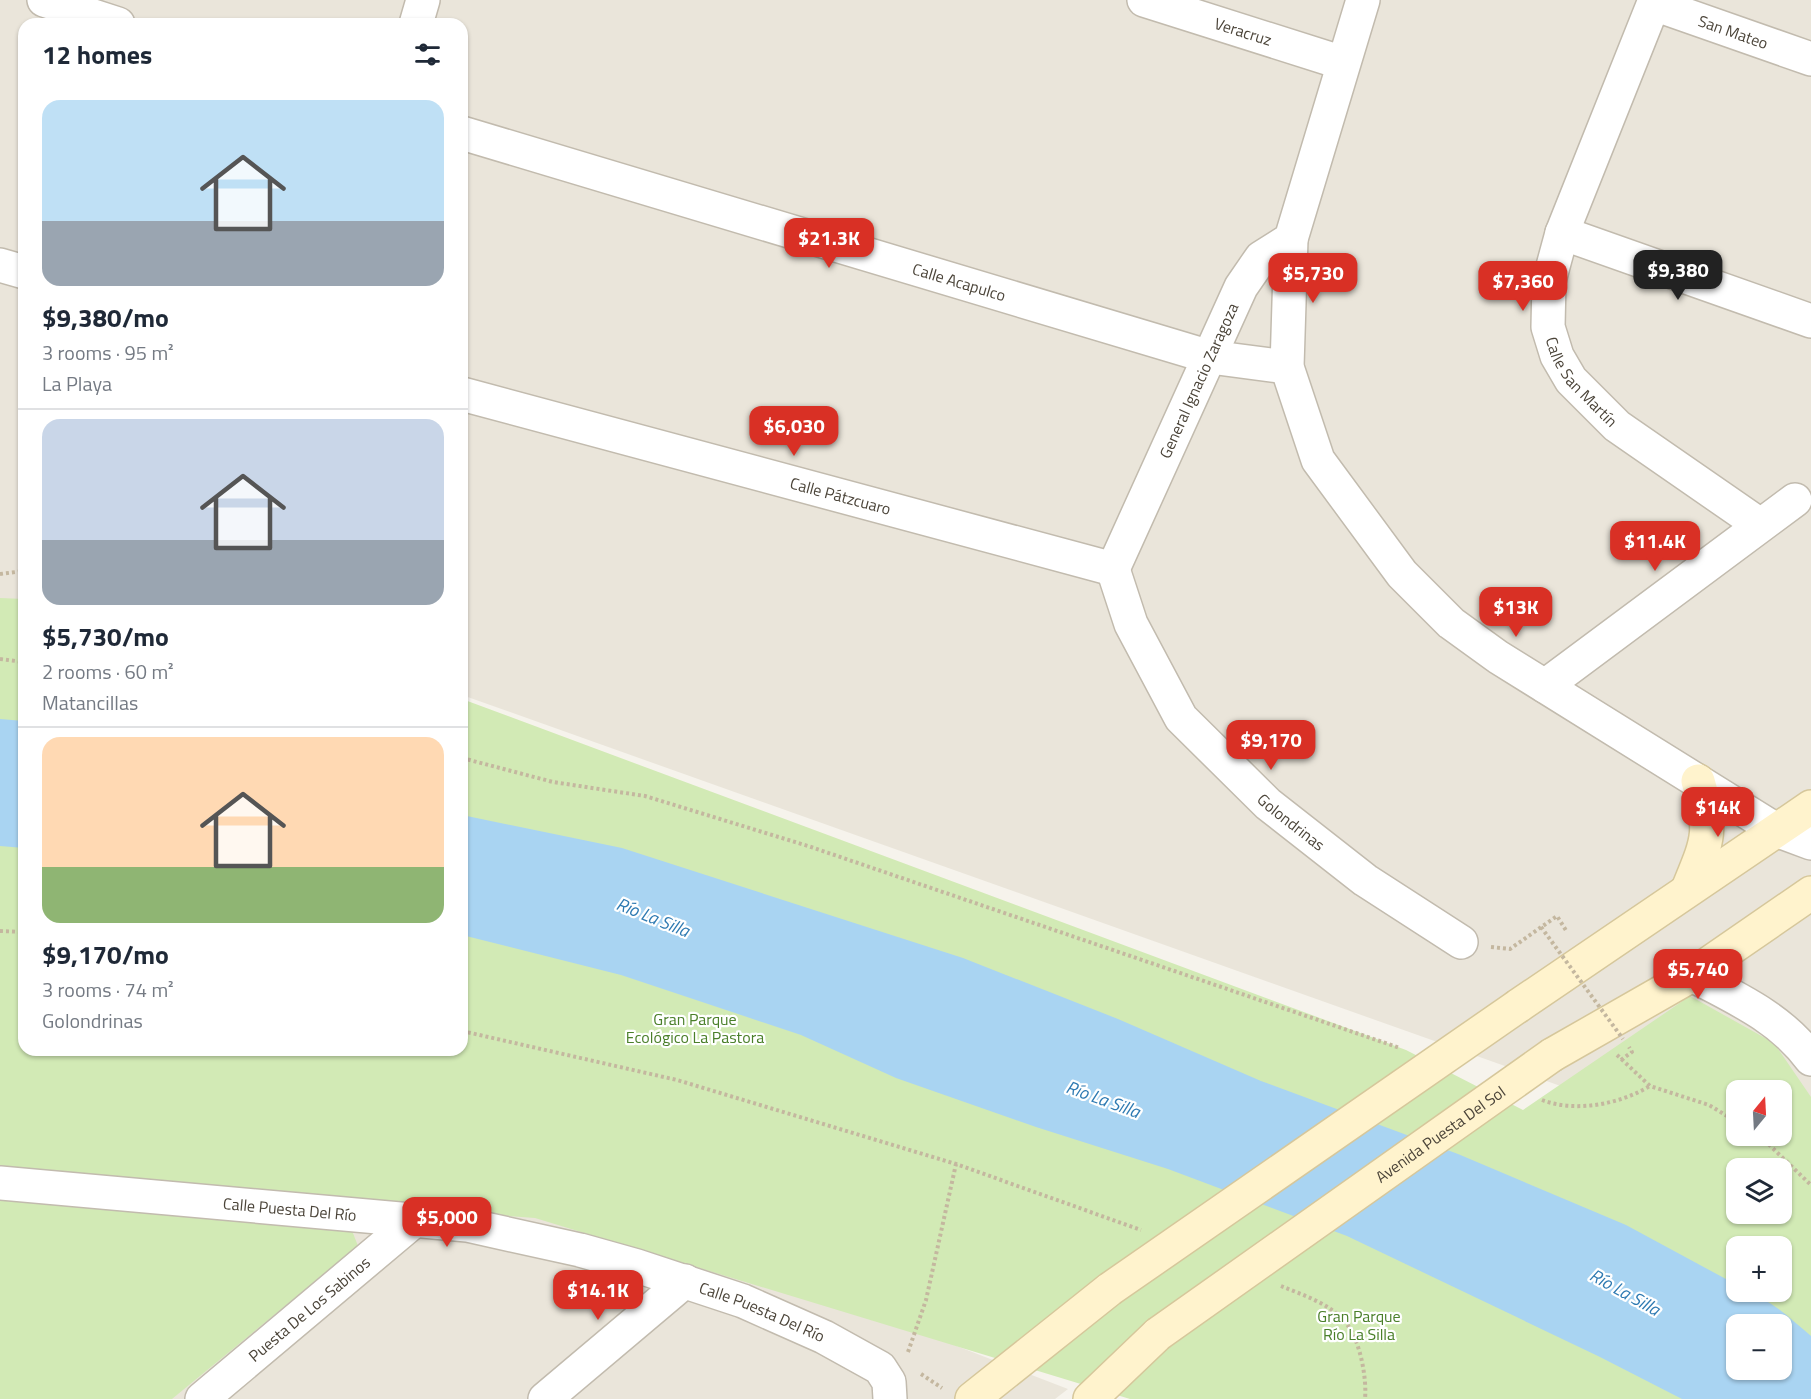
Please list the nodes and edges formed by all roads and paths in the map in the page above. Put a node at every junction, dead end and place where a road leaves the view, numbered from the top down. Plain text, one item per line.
1 (44, 0) edge
2 (423, 0) edge
3 (1144, 0) edge
4 (1363, 0) edge
5 (1655, 2) edge
6 (100, 18) edge
7 (418, 18) edge
8 (1811, 59) edge
9 (1343, 63) junction
10 (468, 135) edge
11 (1562, 233) junction
12 (1291, 239) junction
13 (0, 265) edge
14 (18, 270) edge
15 (1811, 321) edge
16 (1210, 357) junction
17 (1287, 367) junction
18 (468, 395) edge
19 (1796, 500) dead end
20 (1760, 525) junction
21 (1113, 569) junction
22 (18, 572) edge
23 (0, 574) edge
24 (0, 659) edge
25 (18, 661) edge
26 (1545, 686) junction
27 (468, 760) edge
28 (1698, 781) junction
29 (1811, 807) edge
30 (1776, 830) junction
31 (1811, 843) edge
32 (1688, 889) junction
33 (1811, 893) edge
34 (1542, 927) junction
35 (1569, 930) dead end
36 (0, 932) edge
37 (18, 932) edge
38 (1461, 942) dead end
39 (1510, 949) dead end
40 (1692, 975) junction
41 (468, 1032) edge
42 (1610, 1035) junction
43 (1406, 1050) dead end
44 (1811, 1059) edge
45 (1650, 1086) junction
46 (1539, 1099) dead end
47 (1726, 1115) edge
48 (1770, 1146) edge
49 (956, 1164) junction
50 (0, 1183) edge
51 (1811, 1185) edge
52 (416, 1219) junction
53 (1150, 1233) dead end
54 (685, 1281) junction
55 (1270, 1281) dead end
56 (906, 1358) dead end
57 (918, 1372) dead end
58 (961, 1396) edge
59 (202, 1399) edge
60 (545, 1399) edge
61 (890, 1399) edge
62 (1090, 1399) edge
63 (1365, 1399) edge

1 - 6 street
2 - 7 street
3 - 9 street, Veracruz
4 - 9 street
5 - 8 street, San Mateo
5 - 11 street, Calle San Martín
9 - 12 street
10 - 16 street, Calle Acapulco
11 - 15 street
11 - 20 street, Calle San Martín
12 - 16 street, General Ignacio Zaragoza
12 - 17 street
13 - 14 street
16 - 17 street, Calle Acapulco
16 - 21 street, General Ignacio Zaragoza
17 - 26 street
18 - 21 street, Calle Pátzcuaro
19 - 20 street
20 - 26 street
21 - 38 street, Golondrinas
22 - 23 path
24 - 25 path
26 - 28 street
27 - 43 path
28 - 30 street
28 - 32 main road
29 - 30 main road
30 - 31 street
30 - 32 main road
32 - 58 main road, bridge
33 - 40 main road, Avenida Puesta Del Sol
34 - 35 path
34 - 39 path
34 - 42 path, bridge
36 - 37 path
40 - 42 main road, Avenida Puesta Del Sol
40 - 44 street
41 - 49 path
42 - 45 path
42 - 62 main road, Avenida Puesta Del Sol, bridge
45 - 46 path
45 - 47 path
48 - 51 path
49 - 53 path
49 - 56 path
50 - 52 street, Calle Puesta Del Río
52 - 54 street, Calle Puesta Del Río
52 - 59 street, Puesta De Los Sabinos
54 - 60 street
54 - 61 street, Calle Puesta Del Río
55 - 63 path
57 - 58 path

